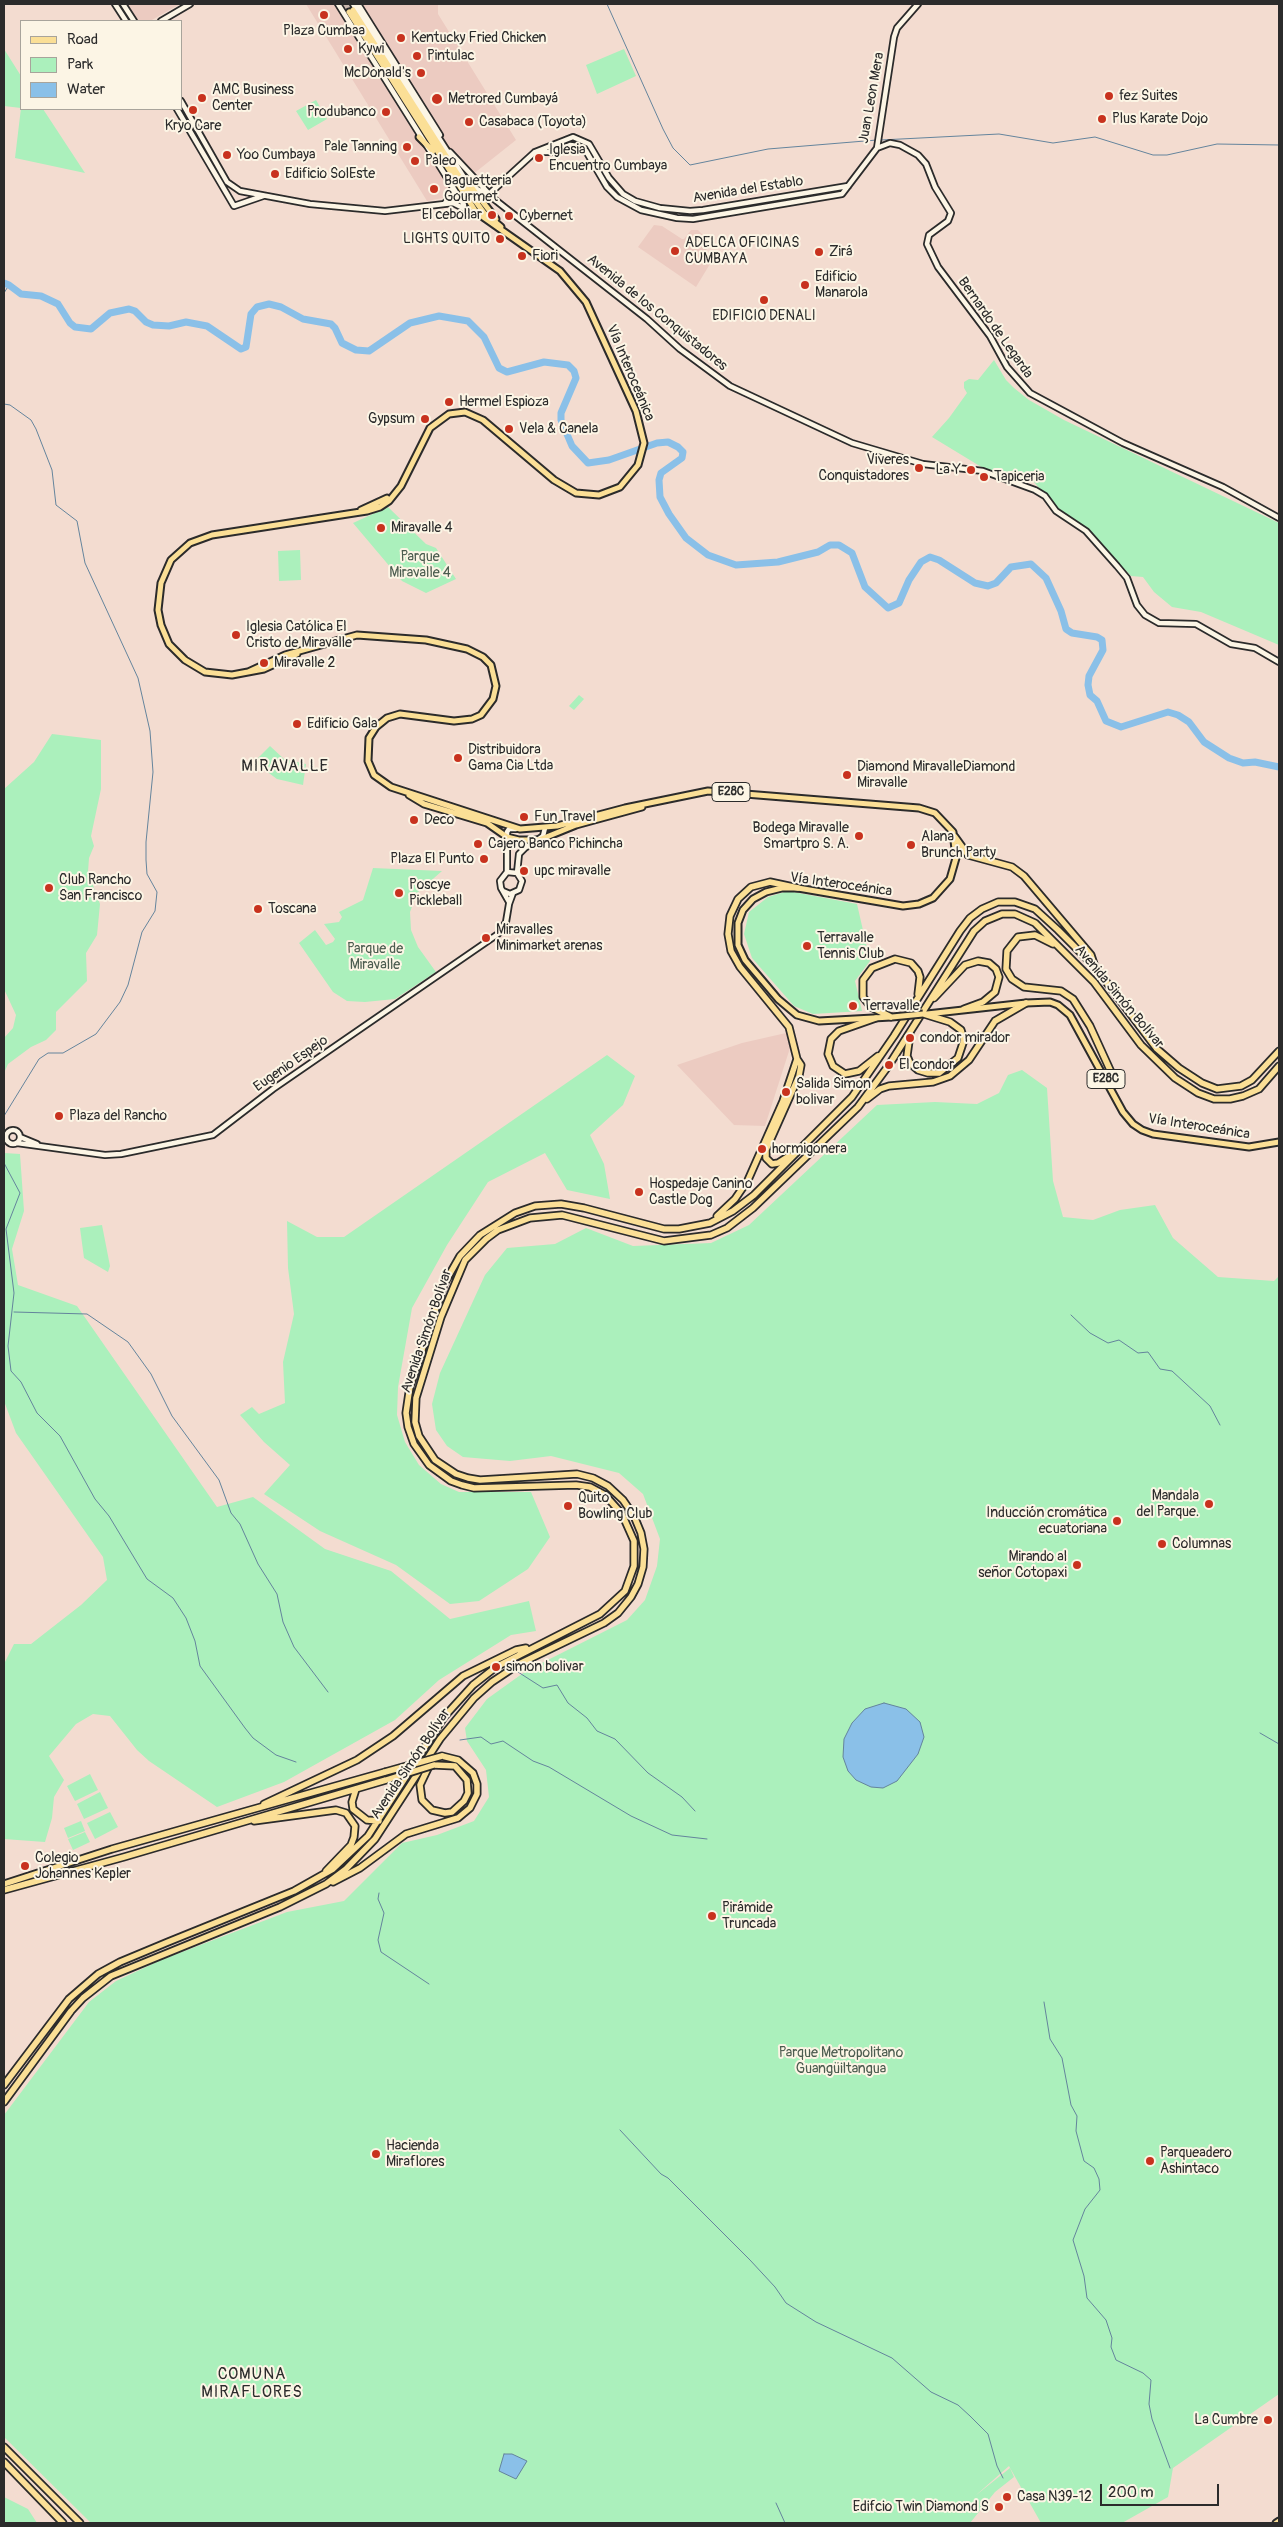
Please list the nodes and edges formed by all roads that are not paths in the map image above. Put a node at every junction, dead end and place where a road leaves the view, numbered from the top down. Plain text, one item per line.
1 (115, 4) edge
2 (124, 4) edge
3 (190, 4) edge
4 (338, 4) edge
5 (358, 4) tunnel mouth
6 (918, 4) edge
7 (352, 9) edge
8 (125, 20) edge
9 (133, 20) edge
10 (163, 20) edge
11 (182, 103) edge
12 (179, 110) edge
13 (419, 137) junction
14 (877, 148) junction
15 (450, 152) junction
16 (535, 152) junction
17 (442, 161) junction
18 (470, 174) junction
19 (467, 180) junction
20 (848, 186) junction
21 (452, 188) junction
22 (472, 188) junction
23 (236, 190) junction
24 (243, 192) junction
25 (489, 194) junction
26 (842, 194) joint
27 (267, 196) junction
28 (230, 198) junction
29 (245, 202) junction
30 (445, 203) junction
31 (469, 210) junction
32 (484, 220) junction
33 (515, 239) junction
34 (1279, 518) edge
35 (1279, 662) edge
36 (402, 791) junction
37 (646, 805) junction
38 (546, 828) junction
39 (520, 829) junction
40 (507, 837) junction
41 (955, 837) junction
42 (539, 840) junction
43 (507, 872) junction
44 (517, 873) junction
45 (798, 888) junction
46 (504, 891) junction
47 (514, 893) junction
48 (509, 904) junction
49 (1068, 954) junction
50 (1095, 967) junction
51 (918, 997) junction
52 (930, 1000) junction
53 (1026, 1003) junction
54 (964, 1009) junction
55 (923, 1014) junction
56 (892, 1017) junction
57 (876, 1018) junction
58 (911, 1029) junction
59 (887, 1047) junction
60 (1279, 1051) edge
61 (797, 1059) junction
62 (1279, 1066) edge
63 (1110, 1086) junction
64 (858, 1107) junction
65 (5, 1138) edge
66 (20, 1138) junction
67 (1279, 1142) edge
68 (10, 1143) junction
69 (17, 1143) junction
70 (4, 1144) edge
71 (43, 1146) junction
72 (803, 1146) junction
73 (710, 1222) junction
74 (535, 1646) junction
75 (440, 1739) junction
76 (356, 1789) junction
77 (251, 1810) junction
78 (379, 1820) junction
79 (234, 1824) junction
80 (318, 1878) junction
81 (4, 1884) edge
82 (326, 1884) junction
83 (4, 1890) edge
84 (4, 2085) edge
85 (4, 2102) edge
86 (4, 2447) edge
87 (4, 2462) edge
88 (1279, 2521) edge
89 (63, 2523) edge
90 (80, 2523) edge
91 (1276, 2523) edge

1 - 8 street
2 - 9 street
3 - 10 street
4 - 13 street
5 - 15 street
6 - 14 street, Juan Leon Mera
7 - 17 main road
7 - 22 street
7 - 33 main road
11 - 23 street
12 - 28 street
13 - 17 main road
13 - 21 street
14 - 20 street, Juan Leon Mera
14 - 34 street, Bernardo de Legarda
15 - 18 street, Avenida de los Conquistadores
15 - 19 street
16 - 20 street, Avenida del Establo
16 - 25 street, Avenida del Establo
16 - 26 street, Avenida del Establo
17 - 32 main road, Vía Interoceánica
18 - 19 street
18 - 25 street, Avenida de los Conquistadores
19 - 22 street
20 - 26 street, Juan Leon Mera
21 - 30 street
21 - 31 street
22 - 25 street
22 - 33 main road
23 - 24 street
23 - 28 street
24 - 27 street
24 - 29 street
25 - 35 street, Avenida de los Conquistadores
27 - 29 street
27 - 30 street
28 - 29 street
30 - 31 street
31 - 32 street
32 - 33 main road, Vía Interoceánica
33 - 36 main road, Vía Interoceánica
36 - 39 main road, Vía Interoceánica
36 - 40 main road, Vía Interoceánica
37 - 38 main road, Vía Interoceánica
37 - 41 main road, Vía Interoceánica / E28C
37 - 42 main road, Vía Interoceánica
38 - 39 main road, Vía Interoceánica
38 - 42 street
39 - 40 street
40 - 42 main road, Vía Interoceánica
40 - 43 street
41 - 45 main road, Vía Interoceánica / E28C
41 - 50 highway
42 - 44 street
43 - 44 street
43 - 46 street
44 - 47 street
45 - 57 main road, Vía Interoceánica / E28C
45 - 61 highway
46 - 47 street
46 - 48 street
47 - 48 street, Eugenio Espejo
48 - 71 street, Eugenio Espejo
49 - 52 highway, Avenida Simón Bolívar
49 - 62 highway, Avenida Simón Bolívar
49 - 63 highway
50 - 51 highway, Avenida Simón Bolívar
50 - 60 highway, Avenida Simón Bolívar
51 - 56 highway
51 - 59 highway, Avenida Simón Bolívar
52 - 54 highway
52 - 58 highway, Avenida Simón Bolívar
53 - 54 main road, Vía Interoceánica / E28C
53 - 63 main road, Vía Interoceánica / E28C
53 - 64 highway
54 - 55 main road, Vía Interoceánica / E28C
55 - 56 main road, Vía Interoceánica / E28C, bridge
55 - 58 highway
56 - 57 main road, Vía Interoceánica / E28C
57 - 59 highway
58 - 64 highway, Avenida Simón Bolívar
59 - 72 highway, Avenida Simón Bolívar
61 - 72 highway
61 - 73 highway
63 - 67 main road, Vía Interoceánica / E28C
64 - 75 highway, Avenida Simón Bolívar
65 - 66 street
65 - 68 street
66 - 69 street
66 - 71 street, Eugenio Espejo
68 - 69 street
68 - 70 street
69 - 71 street, Eugenio Espejo
72 - 73 highway, Avenida Simón Bolívar
73 - 74 highway, Avenida Simón Bolívar
74 - 77 highway
74 - 78 highway, Avenida Simón Bolívar
75 - 76 highway, Avenida Simón Bolívar, bridge
75 - 82 highway, Avenida Simón Bolívar
76 - 78 highway
76 - 79 highway, Avenida Simón Bolívar
77 - 81 highway, Avenida Simón Bolívar
77 - 82 highway, Avenida Simón Bolívar, bridge
78 - 80 highway, Avenida Simón Bolívar
79 - 80 highway
79 - 83 highway, Avenida Simón Bolívar
80 - 84 highway, Avenida Simón Bolívar
82 - 85 highway, Avenida Simón Bolívar
86 - 90 highway
87 - 89 highway
88 - 91 main road

